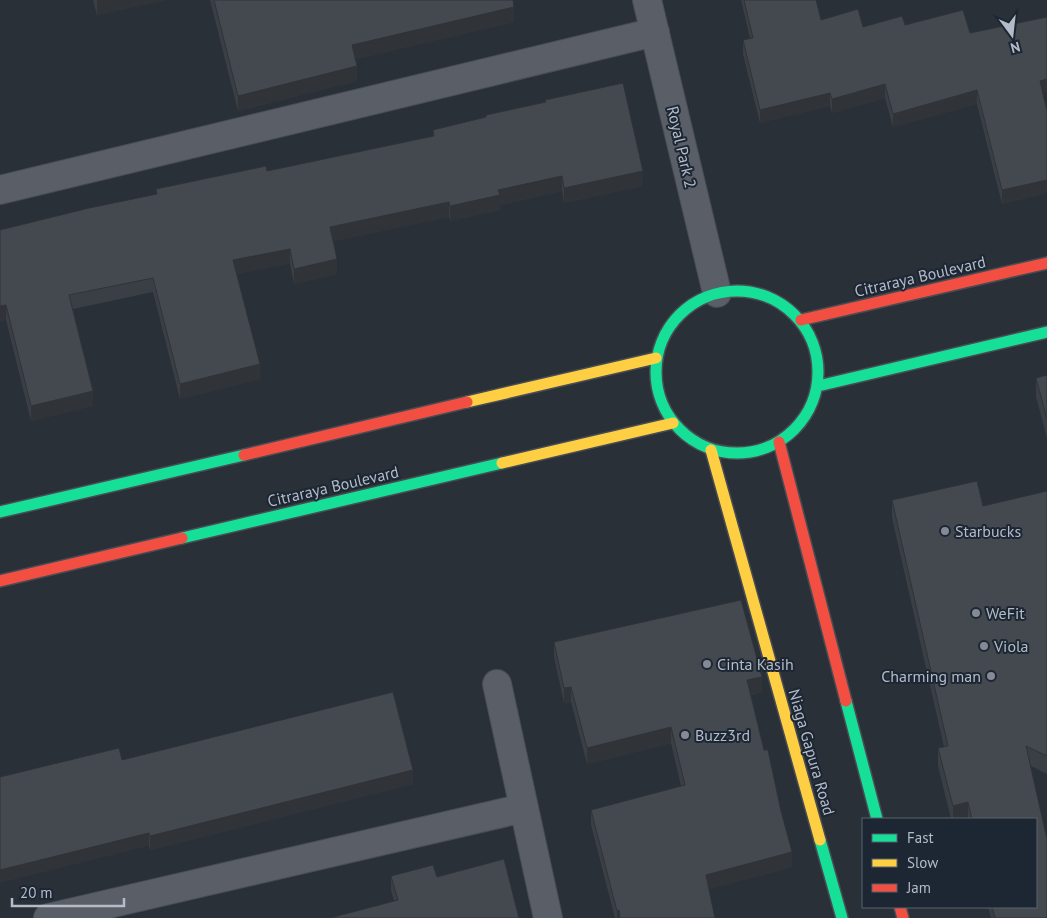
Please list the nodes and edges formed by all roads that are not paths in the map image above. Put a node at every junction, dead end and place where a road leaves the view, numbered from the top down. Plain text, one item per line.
1 (647, 0) edge
2 (654, 32) junction
3 (0, 190) edge
4 (1047, 263) edge
5 (717, 293) junction
6 (801, 320) junction
7 (1047, 332) edge
8 (656, 358) junction
9 (818, 386) junction
10 (673, 423) junction
11 (779, 442) junction
12 (711, 450) junction
13 (0, 512) edge
14 (0, 581) edge
15 (497, 684) dead end
16 (524, 808) junction
17 (878, 818) edge
18 (48, 918) edge
19 (548, 918) edge
20 (842, 918) edge

1 - 2 street, Royal Park 2
2 - 3 street
2 - 5 street, Royal Park 2
4 - 6 main road, Citraraya Boulevard
5 - 6 main road
5 - 8 main road
6 - 9 main road
7 - 9 main road
8 - 10 main road
8 - 13 main road
9 - 11 main road
10 - 12 main road
10 - 14 main road, Citraraya Boulevard
11 - 12 main road
11 - 17 main road
12 - 20 main road, Niaga Gapura Road
15 - 16 street
16 - 18 street
16 - 19 street

